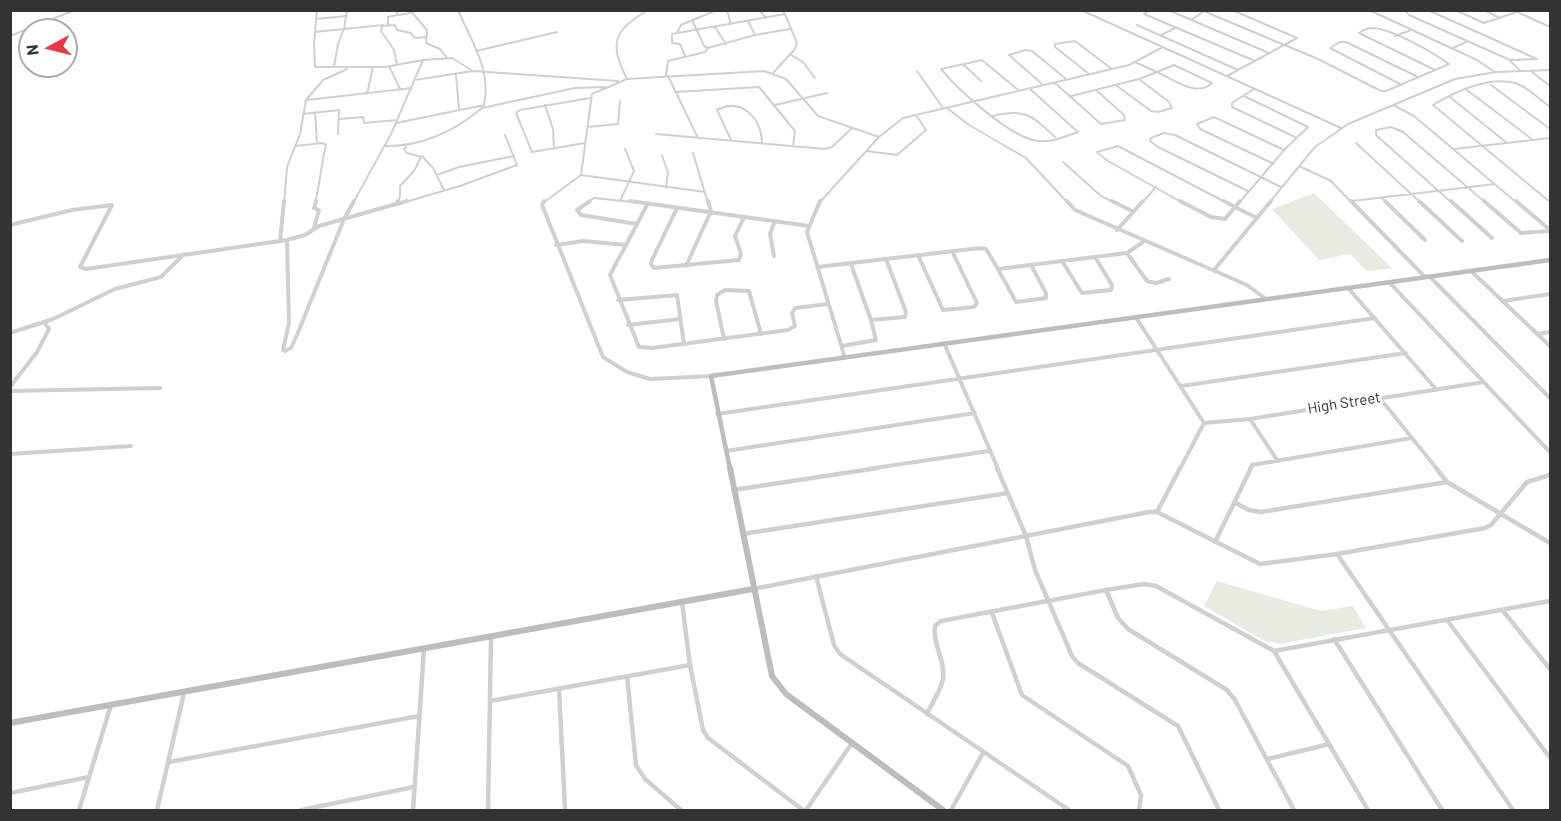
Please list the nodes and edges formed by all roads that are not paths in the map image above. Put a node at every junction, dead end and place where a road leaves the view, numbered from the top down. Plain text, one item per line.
1 (75, 10) edge
2 (317, 10) edge
3 (347, 10) edge
4 (396, 10) edge
5 (458, 10) edge
6 (648, 10) edge
7 (717, 10) edge
8 (727, 10) edge
9 (759, 10) edge
10 (781, 10) edge
11 (1081, 10) edge
12 (1149, 10) edge
13 (1168, 10) edge
14 (1232, 10) edge
15 (1370, 10) edge
16 (1405, 10) edge
17 (1428, 10) edge
18 (1455, 10) edge
19 (1484, 10) edge
20 (411, 11) edge
21 (1202, 11) edge
22 (1515, 11) edge
23 (785, 14) junction
24 (398, 15) junction
25 (347, 16) junction
26 (766, 18) junction
27 (1501, 18) junction
28 (316, 19) junction
29 (692, 20) junction
30 (1191, 20) junction
31 (748, 21) junction
32 (731, 24) junction
33 (383, 25) junction
34 (388, 25) junction
35 (1137, 25) dead end
36 (715, 27) junction
37 (1551, 27) edge
38 (1176, 28) junction
39 (344, 29) junction
40 (790, 29) junction
41 (697, 30) junction
42 (1411, 30) junction
43 (315, 32) junction
44 (557, 32) dead end
45 (677, 33) junction
46 (754, 35) junction
47 (1161, 35) junction
48 (10, 36) edge
49 (1395, 36) junction
50 (426, 37) junction
51 (1468, 41) junction
52 (726, 44) junction
53 (1284, 45) junction
54 (1163, 47) junction
55 (708, 48) junction
56 (1452, 48) junction
57 (476, 51) junction
58 (1269, 53) junction
59 (791, 55) junction
60 (685, 56) junction
61 (447, 58) junction
62 (423, 60) junction
63 (1510, 60) junction
64 (1255, 61) junction
65 (1136, 62) junction
66 (962, 64) junction
67 (397, 65) junction
68 (389, 66) junction
69 (334, 67) junction
70 (373, 67) junction
71 (348, 68) junction
72 (1112, 69) junction
73 (484, 70) junction
74 (1239, 70) junction
75 (1435, 70) junction
76 (1551, 70) edge
77 (473, 71) junction
78 (917, 71) dead end
79 (1521, 71) junction
80 (1532, 71) junction
81 (1496, 72) junction
82 (1158, 73) junction
83 (773, 74) junction
84 (1090, 74) junction
85 (456, 75) junction
86 (667, 76) junction
87 (1227, 76) junction
88 (1419, 77) junction
89 (815, 78) dead end
90 (627, 79) junction
91 (415, 80) junction
92 (1066, 80) junction
93 (1139, 80) junction
94 (619, 81) junction
95 (981, 81) dead end
96 (1055, 82) junction
97 (1491, 84) junction
98 (1043, 85) junction
99 (1116, 85) junction
100 (1402, 85) junction
101 (1551, 86) edge
102 (605, 87) junction
103 (412, 88) junction
104 (1030, 88) junction
105 (400, 89) junction
106 (1254, 89) junction
107 (1095, 90) junction
108 (1467, 90) junction
109 (1019, 91) junction
110 (675, 92) junction
111 (827, 93) dead end
112 (367, 94) junction
113 (1071, 96) junction
114 (1244, 96) junction
115 (1450, 97) junction
116 (590, 98) junction
117 (306, 100) junction
118 (804, 100) junction
119 (620, 101) dead end
120 (974, 101) junction
121 (545, 105) junction
122 (775, 105) junction
123 (1393, 105) junction
124 (483, 106) junction
125 (1551, 107) edge
126 (945, 108) junction
127 (459, 109) junction
128 (315, 112) junction
129 (303, 114) junction
130 (916, 115) junction
131 (991, 116) junction
132 (339, 119) junction
133 (396, 122) junction
134 (587, 127) junction
135 (852, 128) junction
136 (1341, 128) junction
137 (1551, 129) edge
138 (338, 134) dead end
139 (656, 134) dead end
140 (505, 135) dead end
141 (697, 136) junction
142 (879, 137) junction
143 (1056, 137) junction
144 (1295, 137) junction
145 (1551, 138) edge
146 (731, 140) junction
147 (1534, 140) junction
148 (317, 143) junction
149 (585, 143) junction
150 (762, 143) junction
151 (1356, 143) dead end
152 (1507, 143) junction
153 (296, 146) junction
154 (385, 146) junction
155 (793, 146) junction
156 (1481, 146) junction
157 (406, 147) junction
158 (554, 148) junction
159 (625, 149) dead end
160 (1454, 149) junction
161 (1284, 150) junction
162 (866, 151) junction
163 (693, 153) dead end
164 (421, 155) junction
165 (514, 156) junction
166 (662, 156) dead end
167 (1063, 162) dead end
168 (1274, 164) junction
169 (1299, 166) junction
170 (437, 175) junction
171 (581, 175) junction
172 (1261, 178) junction
173 (630, 182) junction
174 (1496, 184) junction
175 (1281, 187) junction
176 (1467, 187) junction
177 (666, 188) junction
178 (1156, 188) junction
179 (444, 190) junction
180 (1440, 190) junction
181 (1248, 191) junction
182 (705, 192) junction
183 (1411, 194) junction
184 (1381, 198) junction
185 (620, 201) junction
186 (1351, 201) junction
187 (1551, 202) edge
188 (396, 204) junction
189 (646, 205) junction
190 (677, 208) junction
191 (1235, 208) junction
192 (711, 211) junction
193 (1132, 211) junction
194 (744, 217) junction
195 (1255, 217) junction
196 (344, 219) junction
197 (775, 221) junction
198 (637, 224) junction
199 (10, 225) edge
200 (809, 226) junction
201 (314, 228) junction
202 (1117, 230) junction
203 (1551, 231) edge
204 (1492, 238) dead end
205 (287, 240) junction
206 (1425, 240) dead end
207 (279, 241) junction
208 (1462, 241) dead end
209 (1143, 242) junction
210 (556, 245) junction
211 (626, 245) junction
212 (952, 251) junction
213 (1127, 253) junction
214 (184, 254) junction
215 (918, 255) junction
216 (774, 256) dead end
217 (1095, 257) junction
218 (886, 259) junction
219 (1551, 260) edge
220 (1062, 261) junction
221 (851, 264) junction
222 (1031, 265) junction
223 (686, 266) junction
224 (816, 267) junction
225 (998, 269) junction
226 (1214, 270) junction
227 (1472, 272) junction
228 (1428, 278) junction
229 (1169, 279) dead end
230 (1390, 283) junction
231 (1349, 289) junction
232 (1551, 294) edge
233 (618, 300) junction
234 (1267, 300) junction
235 (1503, 301) junction
236 (828, 304) junction
237 (1375, 318) junction
238 (680, 319) junction
239 (1137, 319) junction
240 (871, 320) junction
241 (44, 322) junction
242 (628, 325) junction
243 (1551, 332) edge
244 (10, 333) edge
245 (1537, 333) junction
246 (761, 334) junction
247 (724, 339) junction
248 (945, 343) junction
249 (684, 344) junction
250 (842, 346) junction
251 (1551, 346) edge
252 (1157, 349) junction
253 (1406, 353) junction
254 (845, 358) junction
255 (711, 376) junction
256 (959, 377) junction
257 (1484, 382) junction
258 (1181, 386) junction
259 (160, 388) dead end
260 (1436, 388) junction
261 (10, 389) edge
262 (1379, 397) junction
263 (1551, 398) edge
264 (975, 413) junction
265 (717, 414) junction
266 (1250, 419) junction
267 (1204, 423) junction
268 (1412, 438) junction
269 (132, 446) dead end
270 (726, 451) junction
271 (990, 451) junction
272 (1551, 452) edge
273 (10, 454) edge
274 (1277, 460) junction
275 (1551, 475) edge
276 (1447, 482) junction
277 (733, 490) junction
278 (1008, 493) junction
279 (1234, 502) junction
280 (1157, 512) junction
281 (1502, 513) junction
282 (742, 534) junction
283 (1026, 536) junction
284 (1215, 542) junction
285 (1551, 543) edge
286 (1337, 554) junction
287 (816, 576) junction
288 (753, 589) junction
289 (1106, 590) junction
290 (1047, 601) junction
291 (1551, 601) edge
292 (682, 602) junction
293 (1503, 610) junction
294 (992, 613) junction
295 (1447, 620) junction
296 (1389, 630) junction
297 (491, 638) junction
298 (1334, 639) junction
299 (424, 649) junction
300 (1274, 651) junction
301 (690, 665) junction
302 (1551, 669) edge
303 (627, 676) junction
304 (559, 688) junction
305 (184, 693) junction
306 (490, 701) junction
307 (111, 705) junction
308 (927, 714) junction
309 (419, 716) junction
310 (10, 723) edge
311 (852, 742) junction
312 (1329, 744) junction
313 (984, 753) junction
314 (1551, 758) edge
315 (1268, 759) junction
316 (169, 762) junction
317 (89, 777) junction
318 (414, 787) junction
319 (10, 793) edge
320 (79, 810) edge
321 (157, 810) edge
322 (301, 810) edge
323 (412, 810) edge
324 (488, 810) edge
325 (565, 810) edge
326 (681, 810) edge
327 (804, 810) edge
328 (943, 810) edge
329 (951, 810) edge
330 (1069, 810) edge
331 (1139, 810) edge
332 (1219, 810) edge
333 (1294, 810) edge
334 (1368, 810) edge
335 (1442, 810) edge
336 (1514, 810) edge

1 - 48 street
2 - 28 street
3 - 25 street
4 - 24 street
5 - 57 street
6 - 90 street
7 - 29 street
8 - 32 street
9 - 26 street
10 - 23 street
11 - 54 street
12 - 38 street
13 - 30 street
14 - 53 street
15 - 42 street
16 - 51 street
17 - 63 street
18 - 27 street
19 - 27 street
20 - 24 street
20 - 50 street
21 - 30 street
21 - 53 street
22 - 27 street
22 - 37 street
23 - 26 street
23 - 40 street
24 - 34 street
25 - 28 street
25 - 39 street
26 - 31 street
28 - 43 street
29 - 41 street
29 - 45 street
30 - 58 street
31 - 32 street
31 - 46 street
32 - 36 street
33 - 34 street
33 - 39 street
33 - 67 street
34 - 50 street
35 - 47 street
36 - 41 street
36 - 52 street
38 - 47 street
38 - 64 street
39 - 43 street
39 - 69 street
40 - 46 street
40 - 59 street
41 - 45 street
41 - 55 street
42 - 49 street
42 - 56 street
43 - 69 street
44 - 57 street
45 - 60 street
46 - 52 street
47 - 74 street
49 - 75 street
49 - 75 street
50 - 61 street
51 - 56 street
51 - 63 street
52 - 55 street
53 - 58 street
53 - 100 street
54 - 65 street
54 - 87 street
55 - 60 street
56 - 81 street
57 - 73 street
58 - 64 street
59 - 83 street
59 - 89 street
60 - 86 street
61 - 62 street
61 - 77 street
62 - 67 street
62 - 91 street
63 - 79 street
64 - 74 street
65 - 72 street
65 - 82 street
66 - 95 street
66 - 109 street
66 - 120 street
67 - 68 street
68 - 70 street
68 - 105 street
69 - 71 street
70 - 71 street
70 - 112 street
71 - 117 street
72 - 84 street
72 - 84 street
73 - 77 street
73 - 94 street
73 - 124 street
74 - 87 street
75 - 88 street
76 - 80 street
77 - 85 street
78 - 126 street
79 - 80 street
79 - 81 street
80 - 101 street
81 - 123 street
82 - 82 street
82 - 93 street
83 - 86 street
83 - 118 street
84 - 92 street
85 - 91 street
85 - 127 street
86 - 90 street
86 - 110 street
87 - 106 street
88 - 100 street
88 - 100 street
90 - 94 street
91 - 103 street
92 - 96 street
92 - 98 street
93 - 99 street
93 - 99 street
94 - 102 street
96 - 98 street
96 - 113 street
97 - 108 street
97 - 125 street
97 - 137 street
98 - 104 street
99 - 107 street
102 - 116 street
102 - 124 street
103 - 105 street
103 - 133 street
104 - 109 street
104 - 143 street
105 - 112 street
106 - 114 street
106 - 136 street
107 - 113 street
107 - 113 street
108 - 115 street
108 - 147 street
109 - 120 street
110 - 122 street
110 - 141 street
111 - 118 street
112 - 117 street
114 - 144 street
114 - 144 street
115 - 152 street
115 - 156 street
116 - 121 street
116 - 134 street
117 - 129 street
118 - 122 street
118 - 135 street
119 - 134 street
120 - 126 street
120 - 131 street
121 - 158 street
121 - 158 street
122 - 155 street
123 - 136 street
123 - 160 street
124 - 127 street
124 - 157 street
126 - 130 street
126 - 202 street
127 - 133 street
128 - 129 street
128 - 132 street
128 - 148 street
129 - 153 street
130 - 142 street
130 - 162 street
131 - 143 street
131 - 143 street
132 - 133 street
132 - 138 street
133 - 154 street
134 - 149 street
135 - 142 street
135 - 155 street
136 - 169 street
139 - 141 street
140 - 165 street
141 - 146 street
142 - 162 street
144 - 161 street
145 - 147 street
146 - 150 street
146 - 150 street
147 - 152 street
148 - 153 street
148 - 201 street
149 - 158 street
149 - 171 street
150 - 155 street
151 - 183 street
152 - 156 street
153 - 207 street
154 - 157 street
154 - 196 street
156 - 160 street
156 - 187 street
157 - 164 street
159 - 173 street
160 - 174 street
161 - 168 street
161 - 168 street
162 - 200 street
163 - 182 street
164 - 170 street
164 - 188 street
165 - 170 street
165 - 179 street
166 - 177 street
167 - 193 street
168 - 172 street
169 - 175 street
169 - 186 street
170 - 179 street
171 - 173 street
171 - 210 street
172 - 175 street
172 - 181 street
172 - 181 street
173 - 177 street
173 - 185 street
174 - 176 street
174 - 203 street
175 - 195 street
176 - 180 street
176 - 180 street
176 - 203 street
177 - 182 street
178 - 191 street
178 - 191 street
178 - 193 street
179 - 188 street
180 - 183 street
180 - 204 street
181 - 191 street
182 - 192 street
183 - 184 street
183 - 208 street
184 - 186 street
184 - 206 street
185 - 189 street
185 - 198 street
186 - 228 street
188 - 196 street
189 - 190 street
189 - 198 street
190 - 192 street
190 - 223 street
191 - 195 street
192 - 194 street
192 - 223 street
193 - 202 street
194 - 197 street
194 - 223 street
195 - 226 street
196 - 201 street
196 - 205 street
197 - 200 street
197 - 216 street
198 - 211 street
199 - 214 street
200 - 224 street
201 - 205 street
202 - 209 street
205 - 207 street
207 - 214 street
209 - 213 street
209 - 226 street
210 - 211 street
210 - 255 street
211 - 233 street
212 - 215 street
212 - 215 street
212 - 225 street
213 - 217 street
213 - 229 street
214 - 241 street
215 - 218 street
217 - 220 street
217 - 220 street
218 - 221 street
218 - 240 street
219 - 227 street
220 - 222 street
221 - 224 street
221 - 240 street
222 - 225 street
222 - 225 street
224 - 236 street
226 - 234 street
227 - 228 street
227 - 235 street
228 - 230 street
228 - 263 street
230 - 231 street
230 - 257 street
231 - 234 street
231 - 237 street
232 - 235 street
233 - 238 street
233 - 242 street
234 - 239 street
235 - 245 street
236 - 246 street
236 - 250 street
237 - 252 street
237 - 253 street
238 - 242 street
238 - 249 street
239 - 248 street
239 - 252 street
240 - 250 street
241 - 244 street
241 - 261 street
242 - 249 street
243 - 245 street
245 - 251 street
246 - 247 street
246 - 247 street
247 - 249 street
248 - 254 street
248 - 256 street
250 - 254 street
252 - 256 street
252 - 258 street
253 - 258 street
253 - 260 street
254 - 255 street
255 - 265 street
256 - 264 street
256 - 265 street
257 - 260 street, High Street
257 - 272 street
258 - 267 street
259 - 261 street
260 - 262 street, High Street
262 - 266 street, High Street
262 - 268 street
264 - 270 street
264 - 271 street
265 - 270 street
266 - 267 street, High Street
266 - 274 street
267 - 280 street
268 - 274 street
268 - 276 street
269 - 273 street
270 - 277 street
271 - 277 street
271 - 278 street
274 - 279 street
275 - 281 street
276 - 279 street
276 - 281 street
277 - 282 street
278 - 282 street
278 - 283 street
279 - 284 street
280 - 283 street
280 - 284 street
281 - 285 street
281 - 286 street
282 - 288 street
283 - 287 street
283 - 290 street
284 - 286 street
286 - 296 street
287 - 288 street
287 - 308 street
288 - 292 street
288 - 311 street
289 - 290 street
289 - 300 street
289 - 315 street
290 - 294 street
290 - 332 street
291 - 293 street
292 - 297 street
292 - 301 street
293 - 295 street
293 - 302 street
294 - 308 street
294 - 331 street
295 - 296 street
295 - 314 street
296 - 298 street
296 - 336 street
297 - 299 street
297 - 306 street
298 - 300 street
298 - 335 street
299 - 305 street
299 - 309 street
300 - 312 street
301 - 303 street
301 - 327 street
303 - 304 street
303 - 326 street
304 - 306 street
304 - 325 street
305 - 307 street
305 - 316 street
306 - 324 street
307 - 310 street
307 - 317 street
308 - 313 street
309 - 316 street
309 - 318 street
311 - 327 street
311 - 328 street
312 - 315 street
312 - 334 street
313 - 329 street
313 - 330 street
315 - 333 street
316 - 321 street
317 - 319 street
317 - 320 street
318 - 322 street
318 - 323 street

